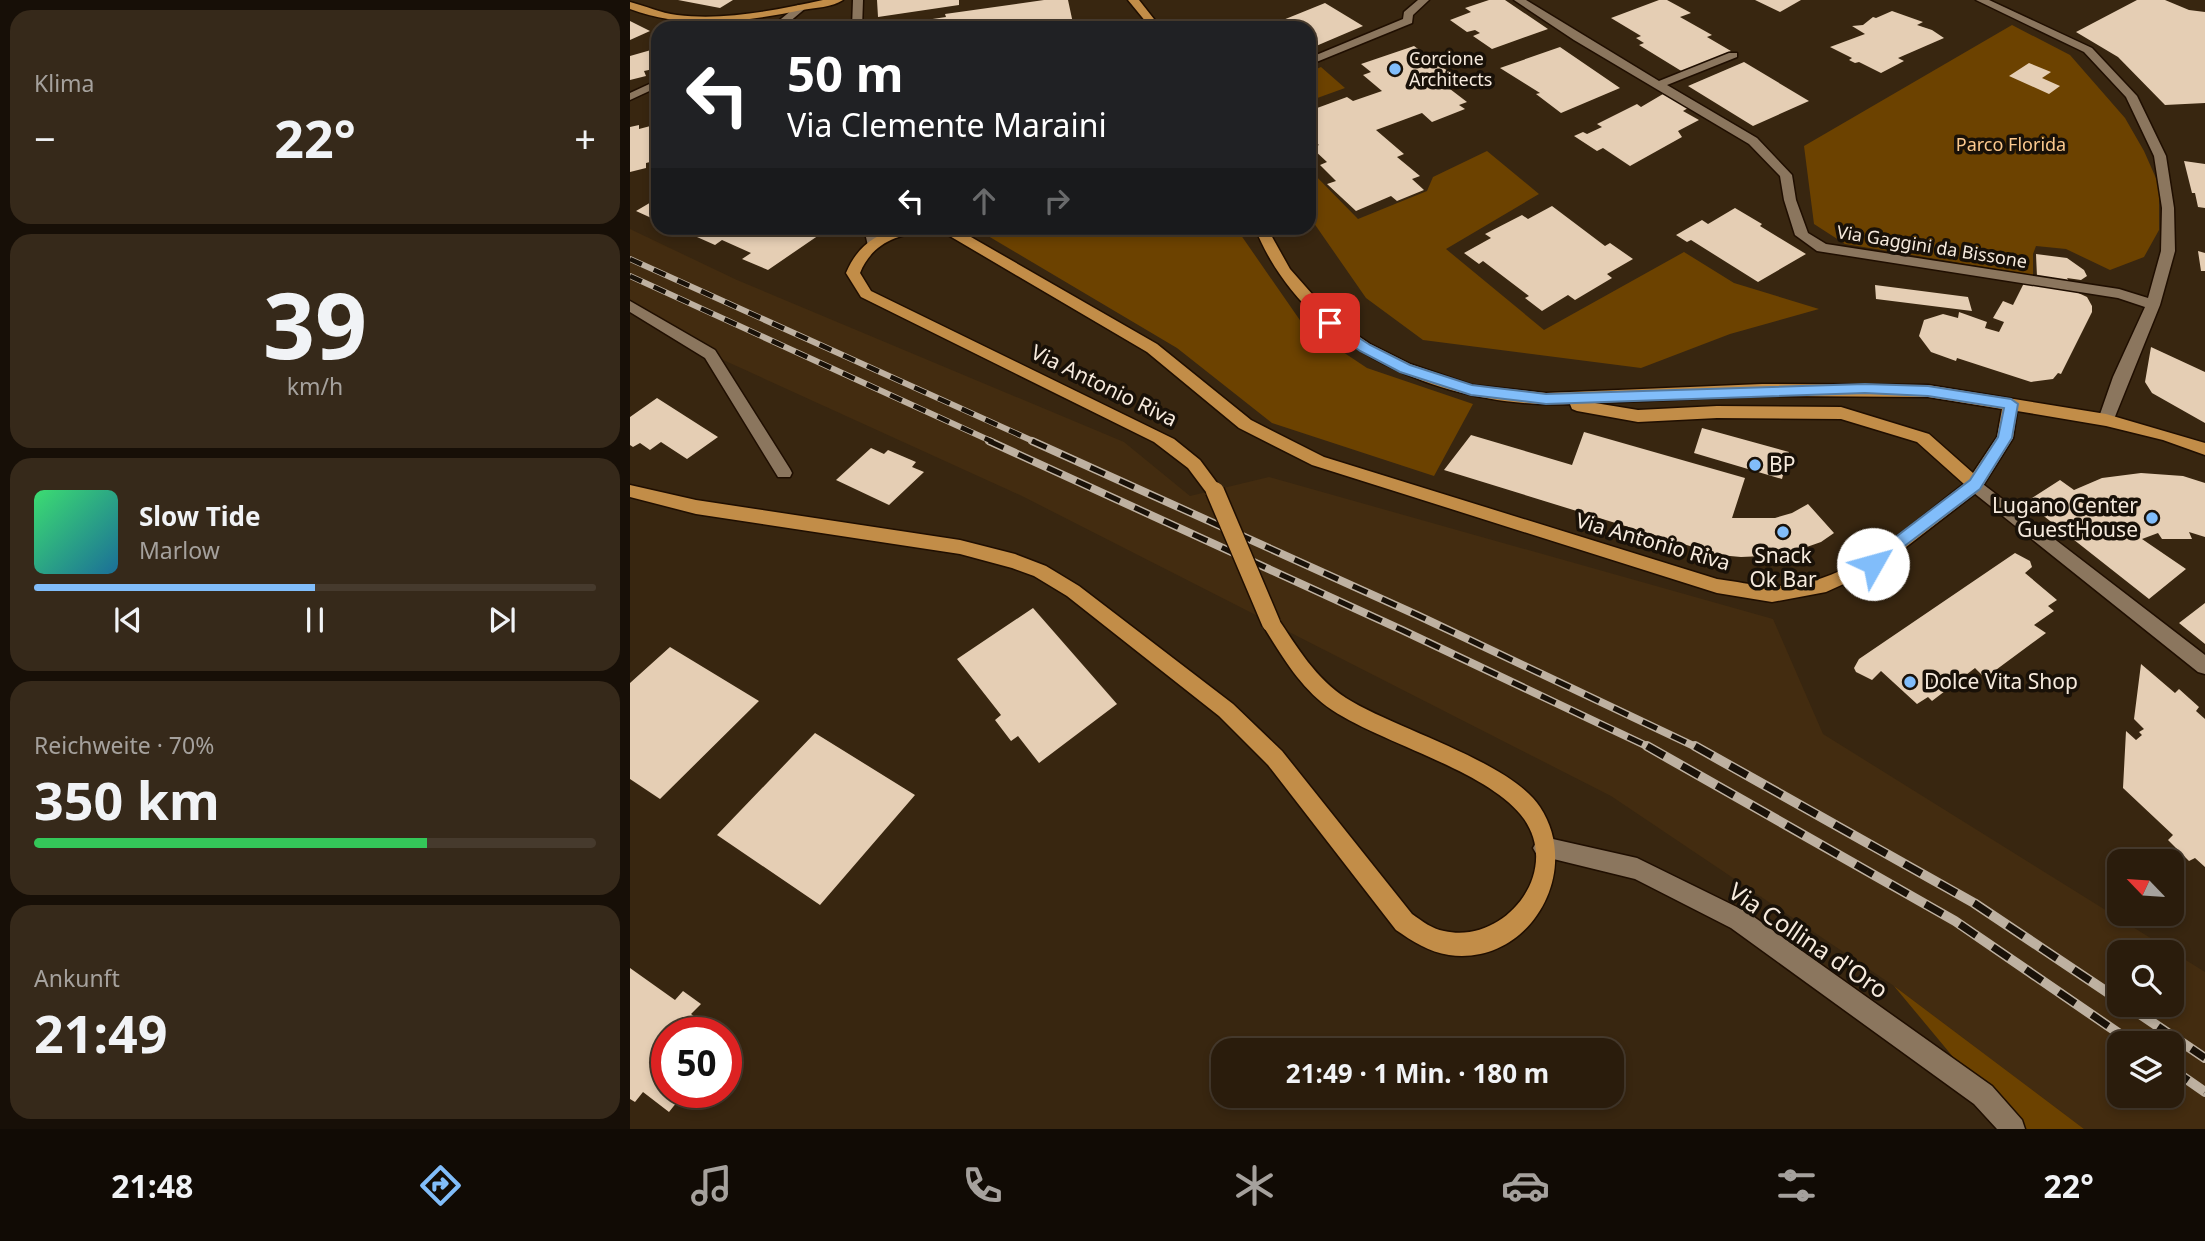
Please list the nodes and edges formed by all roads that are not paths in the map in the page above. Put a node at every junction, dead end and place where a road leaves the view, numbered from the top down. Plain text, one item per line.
1 (837, 0) edge
2 (858, 0) edge
3 (1133, 0) edge
4 (1424, 0) edge
5 (1519, 0) edge
6 (1981, 0) edge
7 (630, 5) edge
8 (802, 7) junction
9 (784, 21) edge
10 (857, 21) edge
11 (1152, 21) edge
12 (1733, 54) dead end
13 (1316, 59) edge
14 (1658, 85) junction
15 (651, 86) edge
16 (630, 97) edge
17 (872, 235) edge
18 (957, 235) edge
19 (1265, 235) edge
20 (2153, 305) junction
21 (630, 306) edge
22 (1546, 399) junction
23 (2011, 404) junction
24 (2106, 420) junction
25 (2205, 449) edge
26 (784, 473) dead end
27 (1975, 484) junction
28 (630, 491) edge
29 (2205, 666) edge
30 (1544, 848) junction
31 (2013, 1129) edge

1 - 8 main road
2 - 10 street
3 - 11 main road
4 - 13 street
5 - 14 street, Via Gaggini da Bissone
6 - 20 street
7 - 8 main road
8 - 9 street
12 - 14 street
14 - 20 street, Via Gaggini da Bissone
15 - 16 street
17 - 30 main road, Via Antonio Riva, bridge
18 - 27 main road, Via Antonio Riva
19 - 22 main road
20 - 24 street
21 - 26 street
22 - 23 main road
22 - 27 main road
23 - 24 main road
23 - 27 main road, Via Antonio Riva
24 - 25 main road
27 - 29 street
28 - 30 main road, Via Antonio Riva
30 - 31 street, Via Collina d'Oro

